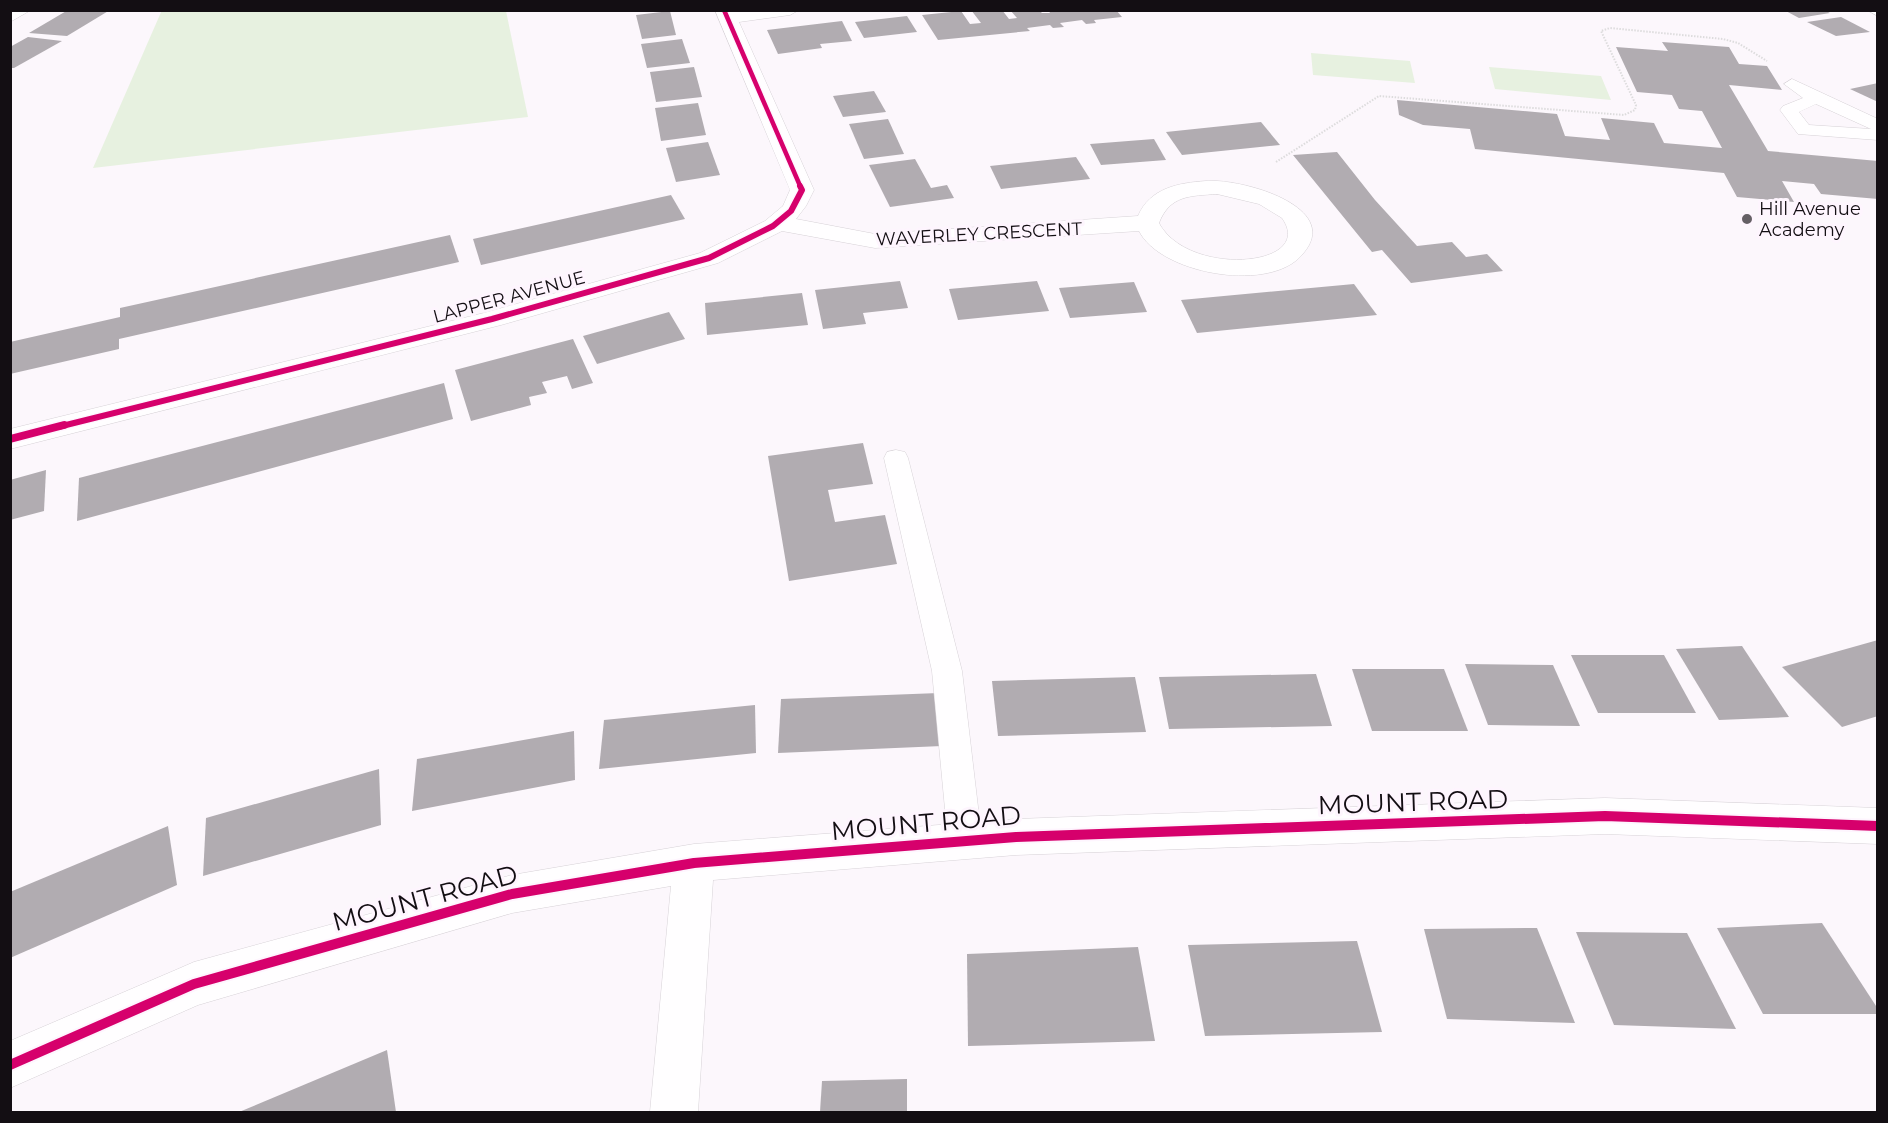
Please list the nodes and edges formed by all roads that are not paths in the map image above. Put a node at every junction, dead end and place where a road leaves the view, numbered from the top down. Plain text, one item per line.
1 (22, 10) edge
2 (790, 10) edge
3 (725, 14) edge
4 (10, 17) edge
5 (1792, 84) road end
6 (1812, 96) junction
7 (1878, 126) edge
8 (1878, 135) edge
9 (777, 223) junction
10 (1148, 223) junction
11 (10, 439) edge
12 (896, 458) dead end
13 (1878, 826) edge
14 (965, 841) junction
15 (694, 863) junction
16 (10, 1065) edge
17 (674, 1113) edge

1 - 4 street
2 - 3 street
3 - 9 street, LAPPER AVENUE
5 - 6 lane
6 - 7 lane
6 - 8 lane
9 - 10 street, WAVERLEY CRESCENT
9 - 11 street, LAPPER AVENUE
10 - 10 street
12 - 14 lane
13 - 14 street, MOUNT ROAD
14 - 15 street, MOUNT ROAD
15 - 16 street, MOUNT ROAD
15 - 17 street

